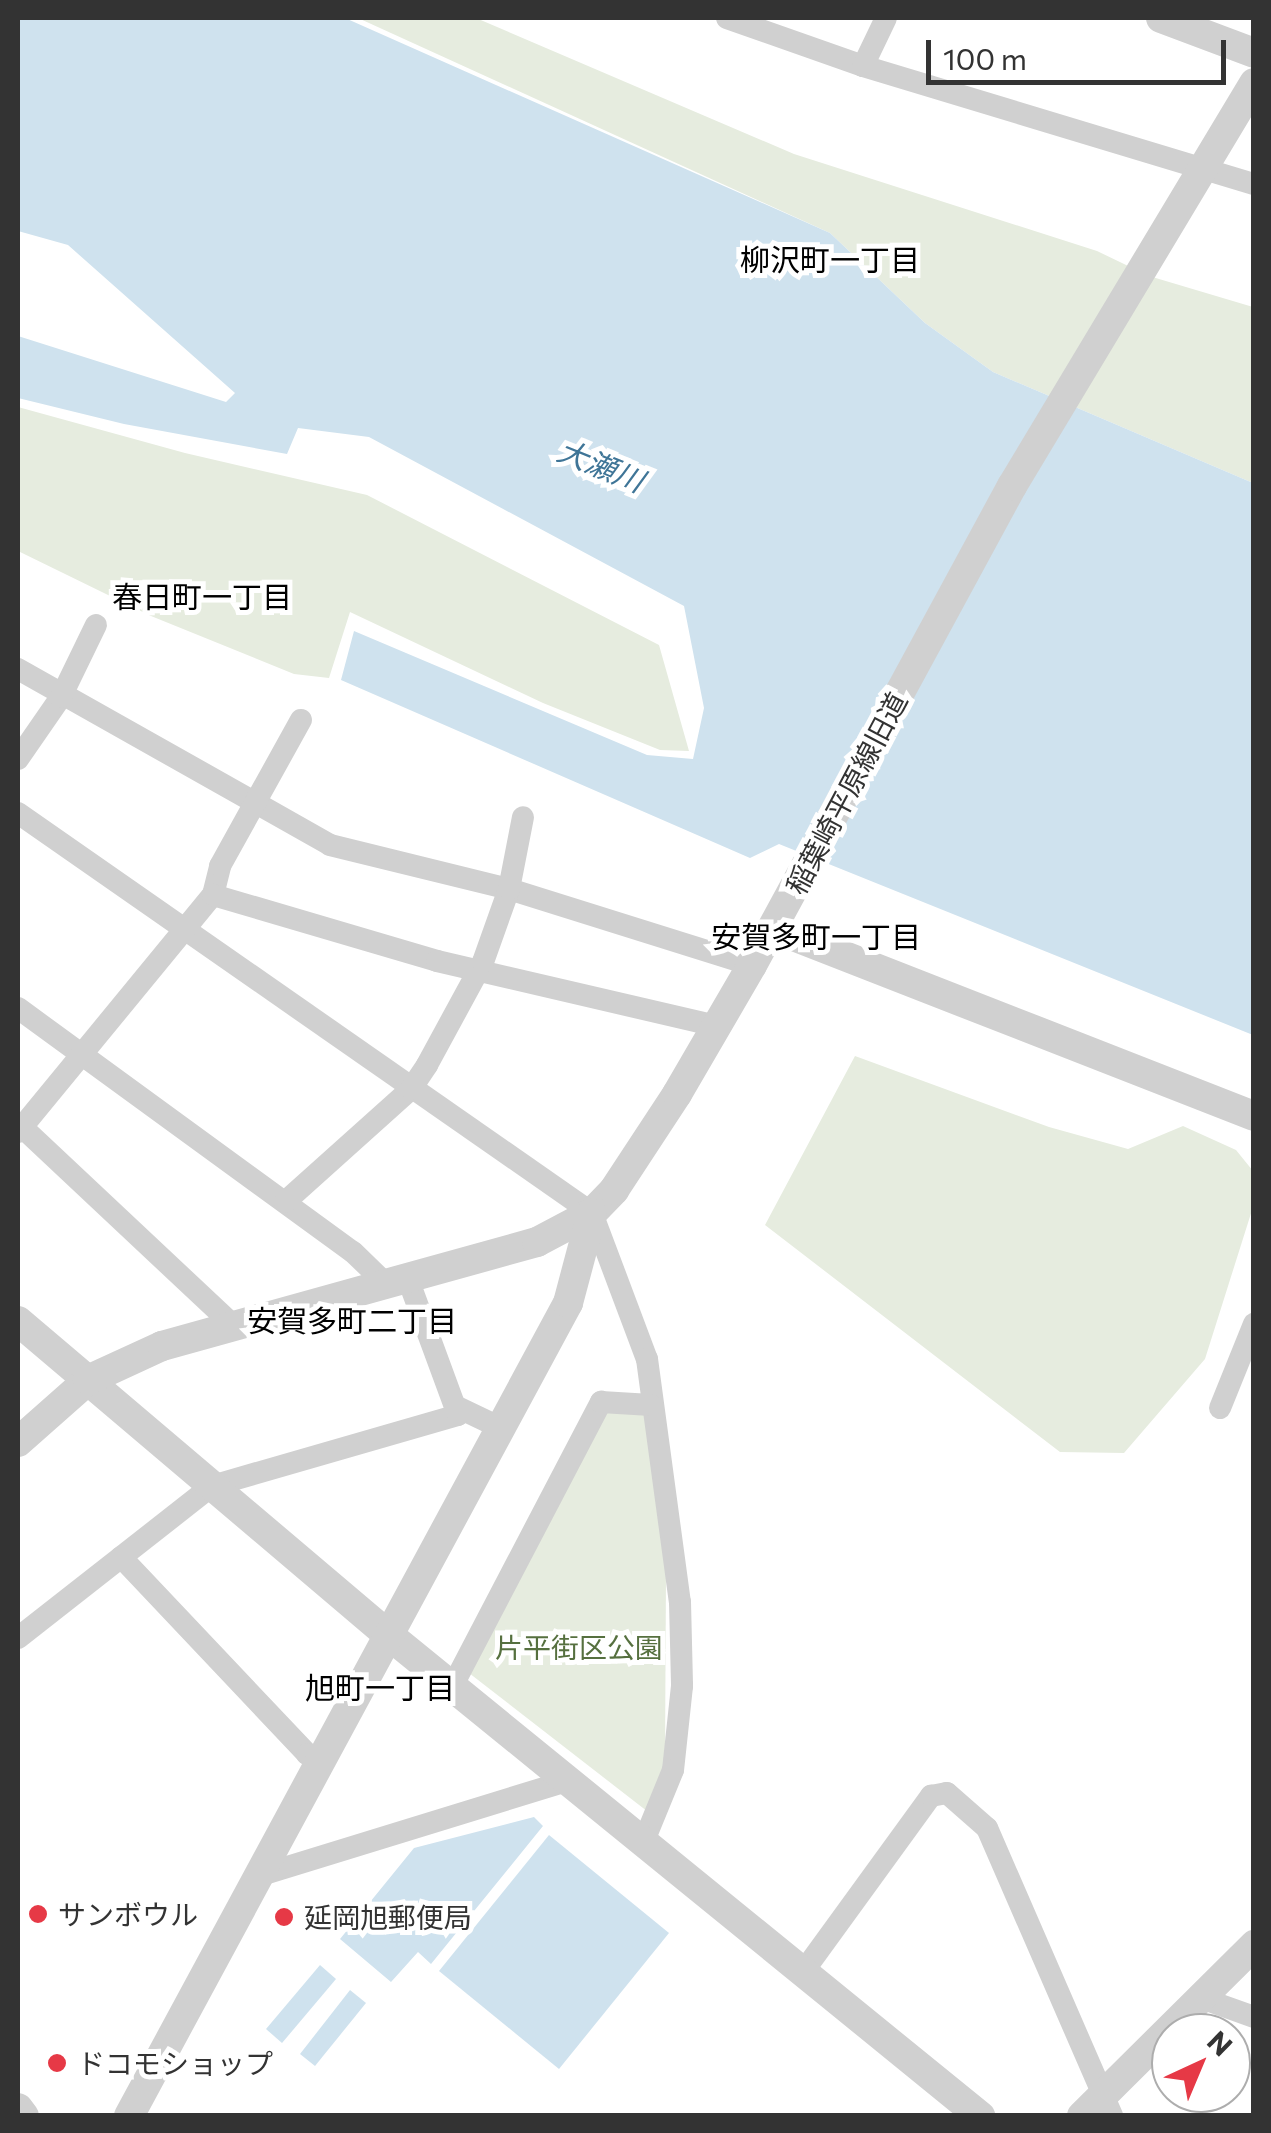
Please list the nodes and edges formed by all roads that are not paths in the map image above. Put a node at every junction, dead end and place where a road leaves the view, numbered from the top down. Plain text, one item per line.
1 (727, 18) edge
2 (886, 18) edge
3 (1160, 18) edge
4 (1254, 52) edge
5 (863, 66) junction
6 (1254, 83) edge
7 (1200, 170) junction
8 (1254, 184) edge
9 (96, 624) dead end
10 (18, 670) edge
11 (61, 697) junction
12 (301, 720) dead end
13 (18, 759) edge
14 (254, 804) junction
15 (18, 813) edge
16 (523, 817) dead end
17 (508, 889) junction
18 (213, 896) junction
19 (773, 928) junction
20 (187, 930) junction
21 (752, 965) junction
22 (479, 971) junction
23 (18, 1008) edge
24 (717, 1026) junction
25 (83, 1054) junction
26 (411, 1089) junction
27 (1254, 1116) edge
28 (20, 1129) edge
29 (284, 1202) junction
30 (592, 1213) junction
31 (398, 1281) junction
32 (18, 1321) edge
33 (1254, 1324) edge
34 (233, 1325) junction
35 (88, 1380) junction
36 (651, 1405) junction
37 (455, 1406) junction
38 (1220, 1408) dead end
39 (501, 1428) junction
40 (18, 1442) edge
41 (212, 1486) junction
42 (121, 1557) junction
43 (20, 1633) edge
44 (390, 1636) junction
45 (452, 1687) junction
46 (321, 1761) junction
47 (567, 1781) junction
48 (643, 1843) junction
49 (258, 1876) junction
50 (1254, 1945) edge
51 (803, 1972) junction
52 (1201, 1998) junction
53 (1254, 2018) edge
54 (18, 2108) edge
55 (1099, 2108) edge
56 (24, 2116) edge
57 (129, 2116) edge
58 (980, 2116) edge

1 - 5 street
2 - 5 street
3 - 4 street
5 - 7 street
6 - 7 street, 稲葉崎平原線旧道
7 - 8 street
7 - 19 street, 稲葉崎平原線旧道
9 - 11 street
10 - 11 street
11 - 13 street
11 - 14 street
12 - 14 street
14 - 17 street
14 - 18 street
15 - 20 street
16 - 17 street
17 - 21 street
17 - 22 street
18 - 20 street
18 - 22 street
19 - 21 street, 稲葉崎平原線旧道
19 - 27 street
20 - 25 street
20 - 26 street
21 - 24 street, 稲葉崎平原線旧道
22 - 24 street
22 - 26 street
23 - 25 street
24 - 30 street, 稲葉崎平原線旧道
25 - 28 street
25 - 29 street
26 - 29 street
26 - 30 street
28 - 34 street
29 - 31 street
30 - 31 street, 稲葉崎平原線旧道
30 - 36 street
30 - 39 street
31 - 34 street, 稲葉崎平原線旧道
31 - 37 street
32 - 35 street
33 - 38 street
34 - 35 street, 稲葉崎平原線旧道
35 - 40 street, 稲葉崎平原線旧道
35 - 41 street
36 - 45 street
36 - 48 street
37 - 39 street
37 - 41 street
39 - 44 street
41 - 42 street
41 - 44 street
42 - 43 street
42 - 46 street
44 - 45 street
44 - 46 street
45 - 47 street
46 - 49 street
47 - 48 street
47 - 49 street
48 - 51 street
49 - 57 street
50 - 52 street
51 - 55 street
51 - 58 street
52 - 53 street
52 - 55 street
54 - 56 street

